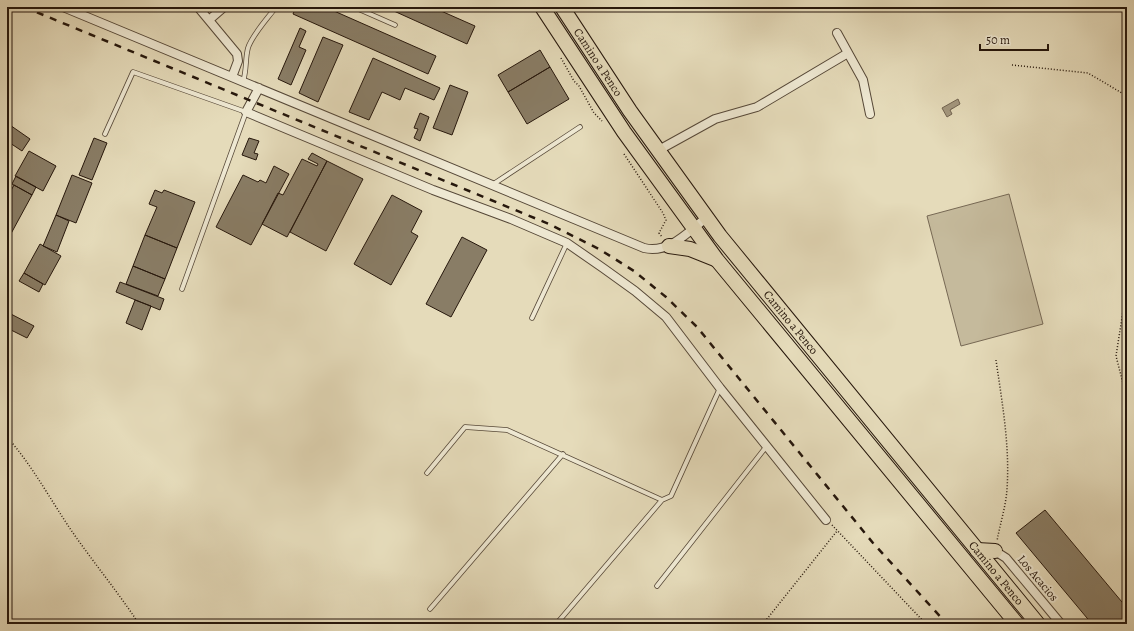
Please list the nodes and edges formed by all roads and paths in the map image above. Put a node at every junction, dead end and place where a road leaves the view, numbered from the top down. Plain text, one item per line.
1 (63, 7) edge
2 (198, 7) edge
3 (224, 7) edge
4 (276, 7) edge
5 (354, 7) edge
6 (542, 7) edge
7 (562, 7) edge
8 (209, 20) junction
9 (395, 25) dead end
10 (837, 33) dead end
11 (848, 52) junction
12 (559, 55) dead end
13 (1012, 65) dead end
14 (232, 77) junction
15 (243, 82) junction
16 (259, 88) junction
17 (1127, 96) edge
18 (246, 112) junction
19 (870, 114) dead end
20 (602, 121) dead end
21 (580, 127) dead end
22 (105, 134) dead end
23 (622, 149) dead end
24 (657, 151) junction
25 (492, 185) junction
26 (706, 218) junction
27 (693, 228) junction
28 (567, 244) junction
29 (669, 246) junction
30 (1127, 248) edge
31 (717, 260) junction
32 (182, 289) dead end
33 (532, 318) dead end
34 (996, 360) dead end
35 (720, 388) junction
36 (1127, 399) edge
37 (7, 437) edge
38 (766, 446) junction
39 (563, 454) junction
40 (428, 472) dead end
41 (662, 500) junction
42 (826, 520) joint
43 (837, 531) junction
44 (977, 550) junction
45 (995, 550) junction
46 (657, 586) dead end
47 (430, 609) dead end
48 (558, 622) dead end
49 (139, 624) edge
50 (762, 624) edge
51 (925, 624) edge
52 (1017, 624) edge
53 (1038, 624) edge
54 (1061, 624) edge

1 - 14 street
2 - 8 street
3 - 8 street
4 - 15 lane
5 - 9 lane
6 - 27 highway, Camino a Penco
7 - 24 highway, Camino a Penco
8 - 14 street
10 - 11 street
11 - 19 street
11 - 24 street
12 - 20 path
13 - 17 path
14 - 15 street
15 - 16 street
16 - 18 street
16 - 25 street
18 - 22 lane
18 - 28 street
18 - 32 lane
21 - 25 lane
23 - 29 path
24 - 26 highway, Camino a Penco
25 - 29 street
26 - 27 street
26 - 44 highway, Camino a Penco
27 - 29 street
27 - 31 highway, Camino a Penco
28 - 33 lane
28 - 35 street
29 - 31 highway
30 - 36 path
31 - 52 highway, Camino a Penco
34 - 45 path
35 - 38 street
35 - 41 lane
37 - 49 path
38 - 42 street
38 - 46 lane
39 - 40 lane
39 - 41 lane
39 - 47 lane
41 - 48 lane
42 - 43 path
43 - 50 path
43 - 51 path
44 - 45 highway
44 - 53 highway, Camino a Penco
45 - 54 street, Los Acacios

